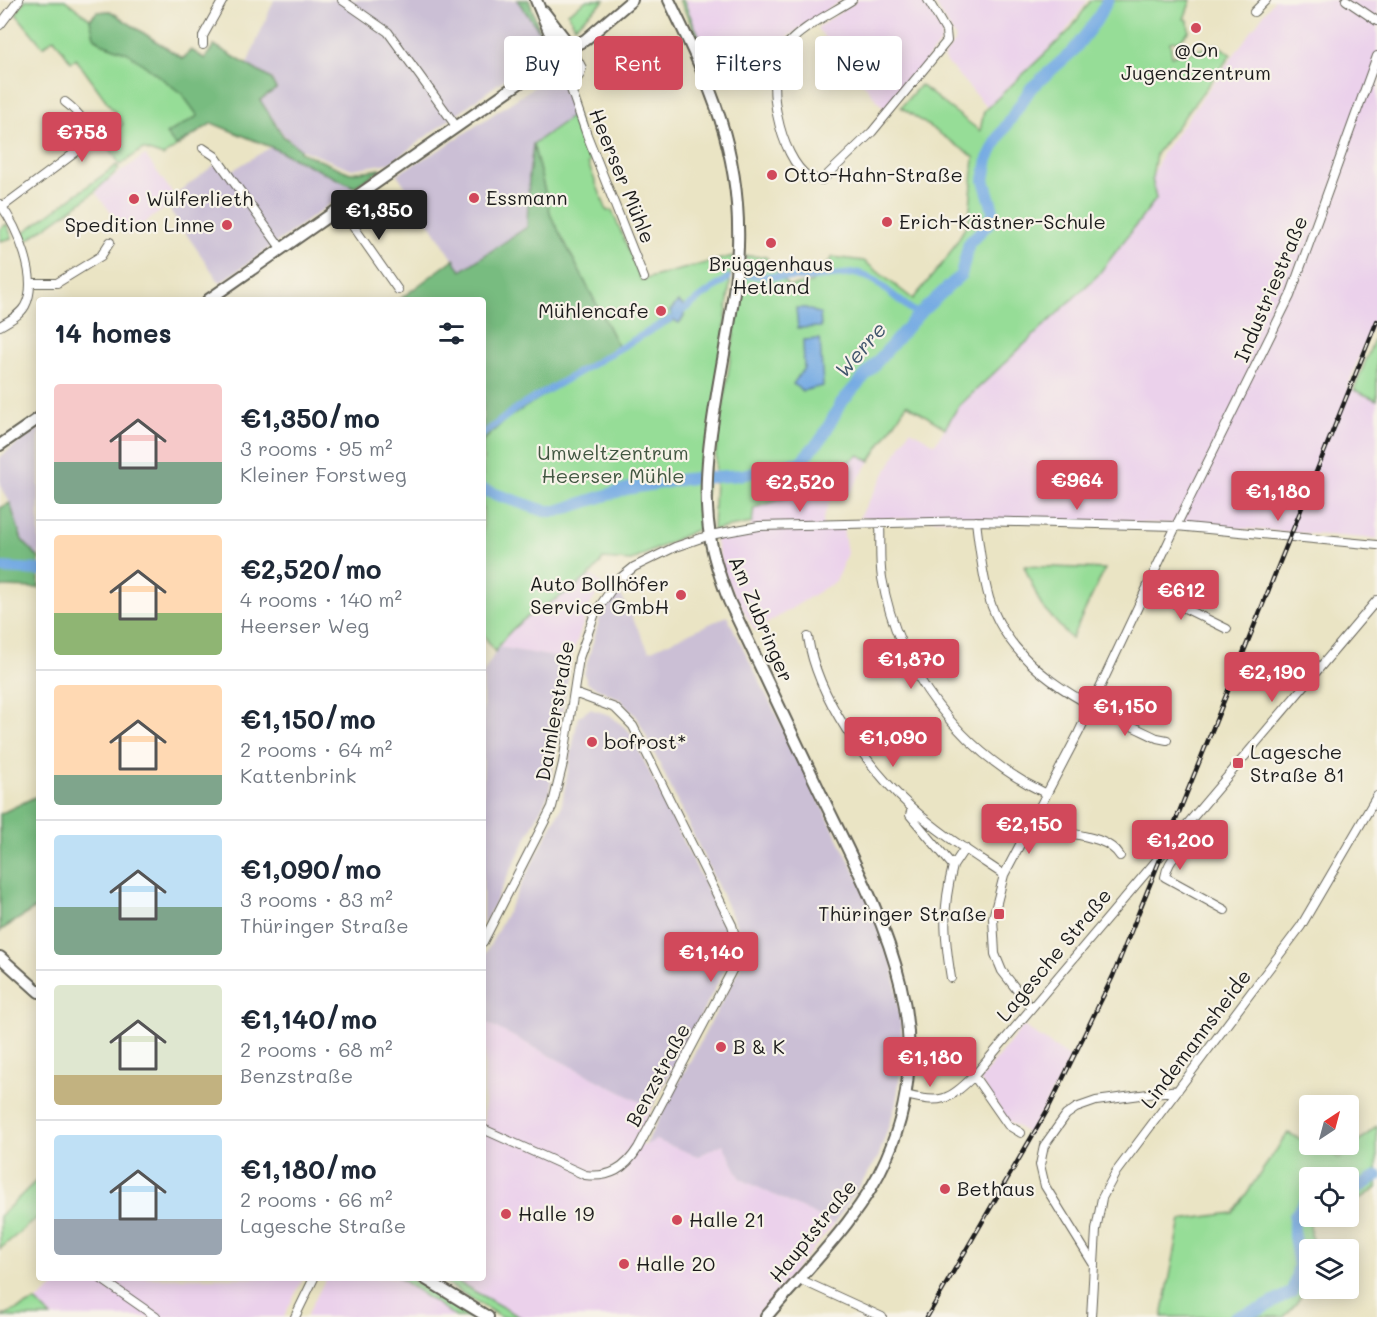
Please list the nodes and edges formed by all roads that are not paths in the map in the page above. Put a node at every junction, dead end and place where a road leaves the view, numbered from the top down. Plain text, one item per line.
1 (19, 0) edge
2 (223, 0) edge
3 (342, 0) edge
4 (536, 0) edge
5 (621, 0) edge
6 (632, 0) edge
7 (669, 0) edge
8 (852, 0) edge
9 (928, 0) edge
10 (1266, 0) edge
11 (1346, 0) edge
12 (1254, 12) dead end
13 (1377, 21) edge
14 (0, 25) edge
15 (551, 36) edge
16 (563, 36) edge
17 (579, 36) edge
18 (582, 42) edge
19 (203, 45) dead end
20 (1377, 56) edge
21 (509, 90) edge
22 (572, 90) edge
23 (65, 102) dead end
24 (456, 126) junction
25 (203, 148) dead end
26 (1, 206) edge
27 (340, 207) junction
28 (110, 242) dead end
29 (281, 248) junction
30 (644, 278) dead end
31 (31, 283) junction
32 (398, 290) dead end
33 (212, 297) edge
34 (0, 327) edge
35 (36, 420) edge
36 (0, 445) edge
37 (976, 521) junction
38 (880, 523) junction
39 (1176, 526) junction
40 (710, 535) junction
41 (1377, 545) edge
42 (1148, 590) junction
43 (1377, 600) edge
44 (1227, 629) dead end
45 (808, 637) dead end
46 (574, 693) junction
47 (1091, 707) junction
48 (1167, 740) dead end
49 (1045, 793) junction
50 (1377, 796) edge
51 (912, 808) junction
52 (1031, 822) junction
53 (1182, 828) junction
54 (965, 848) junction
55 (1120, 856) dead end
56 (953, 866) junction
57 (1004, 875) junction
58 (1225, 910) dead end
59 (486, 936) edge
60 (0, 957) edge
61 (951, 978) dead end
62 (36, 989) edge
63 (1031, 1008) junction
64 (974, 1076) junction
65 (1178, 1089) junction
66 (906, 1095) junction
67 (486, 1130) edge
68 (1021, 1133) dead end
69 (1095, 1267) junction
70 (799, 1279) junction
71 (104, 1281) edge
72 (313, 1281) edge
73 (429, 1281) edge
74 (156, 1317) edge
75 (295, 1317) edge
76 (488, 1317) edge
77 (766, 1317) edge
78 (882, 1317) edge
79 (1091, 1317) edge

1 - 14 street
2 - 19 street
3 - 24 street
4 - 15 main road
4 - 16 main road
5 - 17 main road
6 - 18 main road
7 - 40 main road, Am Zubringer
8 - 9 street
10 - 12 street
11 - 13 street
20 - 39 street, Industriestraße
21 - 24 main road
22 - 30 street, Heerser Mühle
23 - 26 street
24 - 27 main road
25 - 29 street
26 - 31 street
27 - 29 main road
27 - 32 street
28 - 31 street
29 - 33 main road
31 - 34 street
35 - 36 main road
37 - 38 street, Daimlerstraße
37 - 39 street, Daimlerstraße
37 - 47 street
38 - 40 street, Daimlerstraße
38 - 49 street
39 - 41 street, Daimlerstraße
39 - 42 street, Industriestraße
40 - 46 street, Daimlerstraße
40 - 66 main road, Am Zubringer
42 - 44 street
42 - 47 street, Industriestraße
43 - 53 street, Lagesche Straße
45 - 51 street
46 - 59 street, Daimlerstraße
46 - 67 street, Benzstraße
47 - 48 street
47 - 49 street, Industriestraße
49 - 52 street, Industriestraße
50 - 65 street, Lindemannsheide
51 - 54 street
51 - 56 street
52 - 55 street
52 - 57 street, Industriestraße
53 - 58 street
53 - 63 street, Lagesche Straße
54 - 56 street
54 - 57 street
56 - 61 street
57 - 63 street, Industriestraße
60 - 62 main road
63 - 64 street, Lagesche Straße
64 - 66 street, Lagesche Straße
64 - 68 street
65 - 69 street, Lindemannsheide
65 - 69 street
66 - 70 main road, Hauptstraße
69 - 79 street, Lindemannsheide
70 - 77 main road, Hauptstraße
70 - 78 street
71 - 74 street
72 - 75 street
73 - 76 main road

